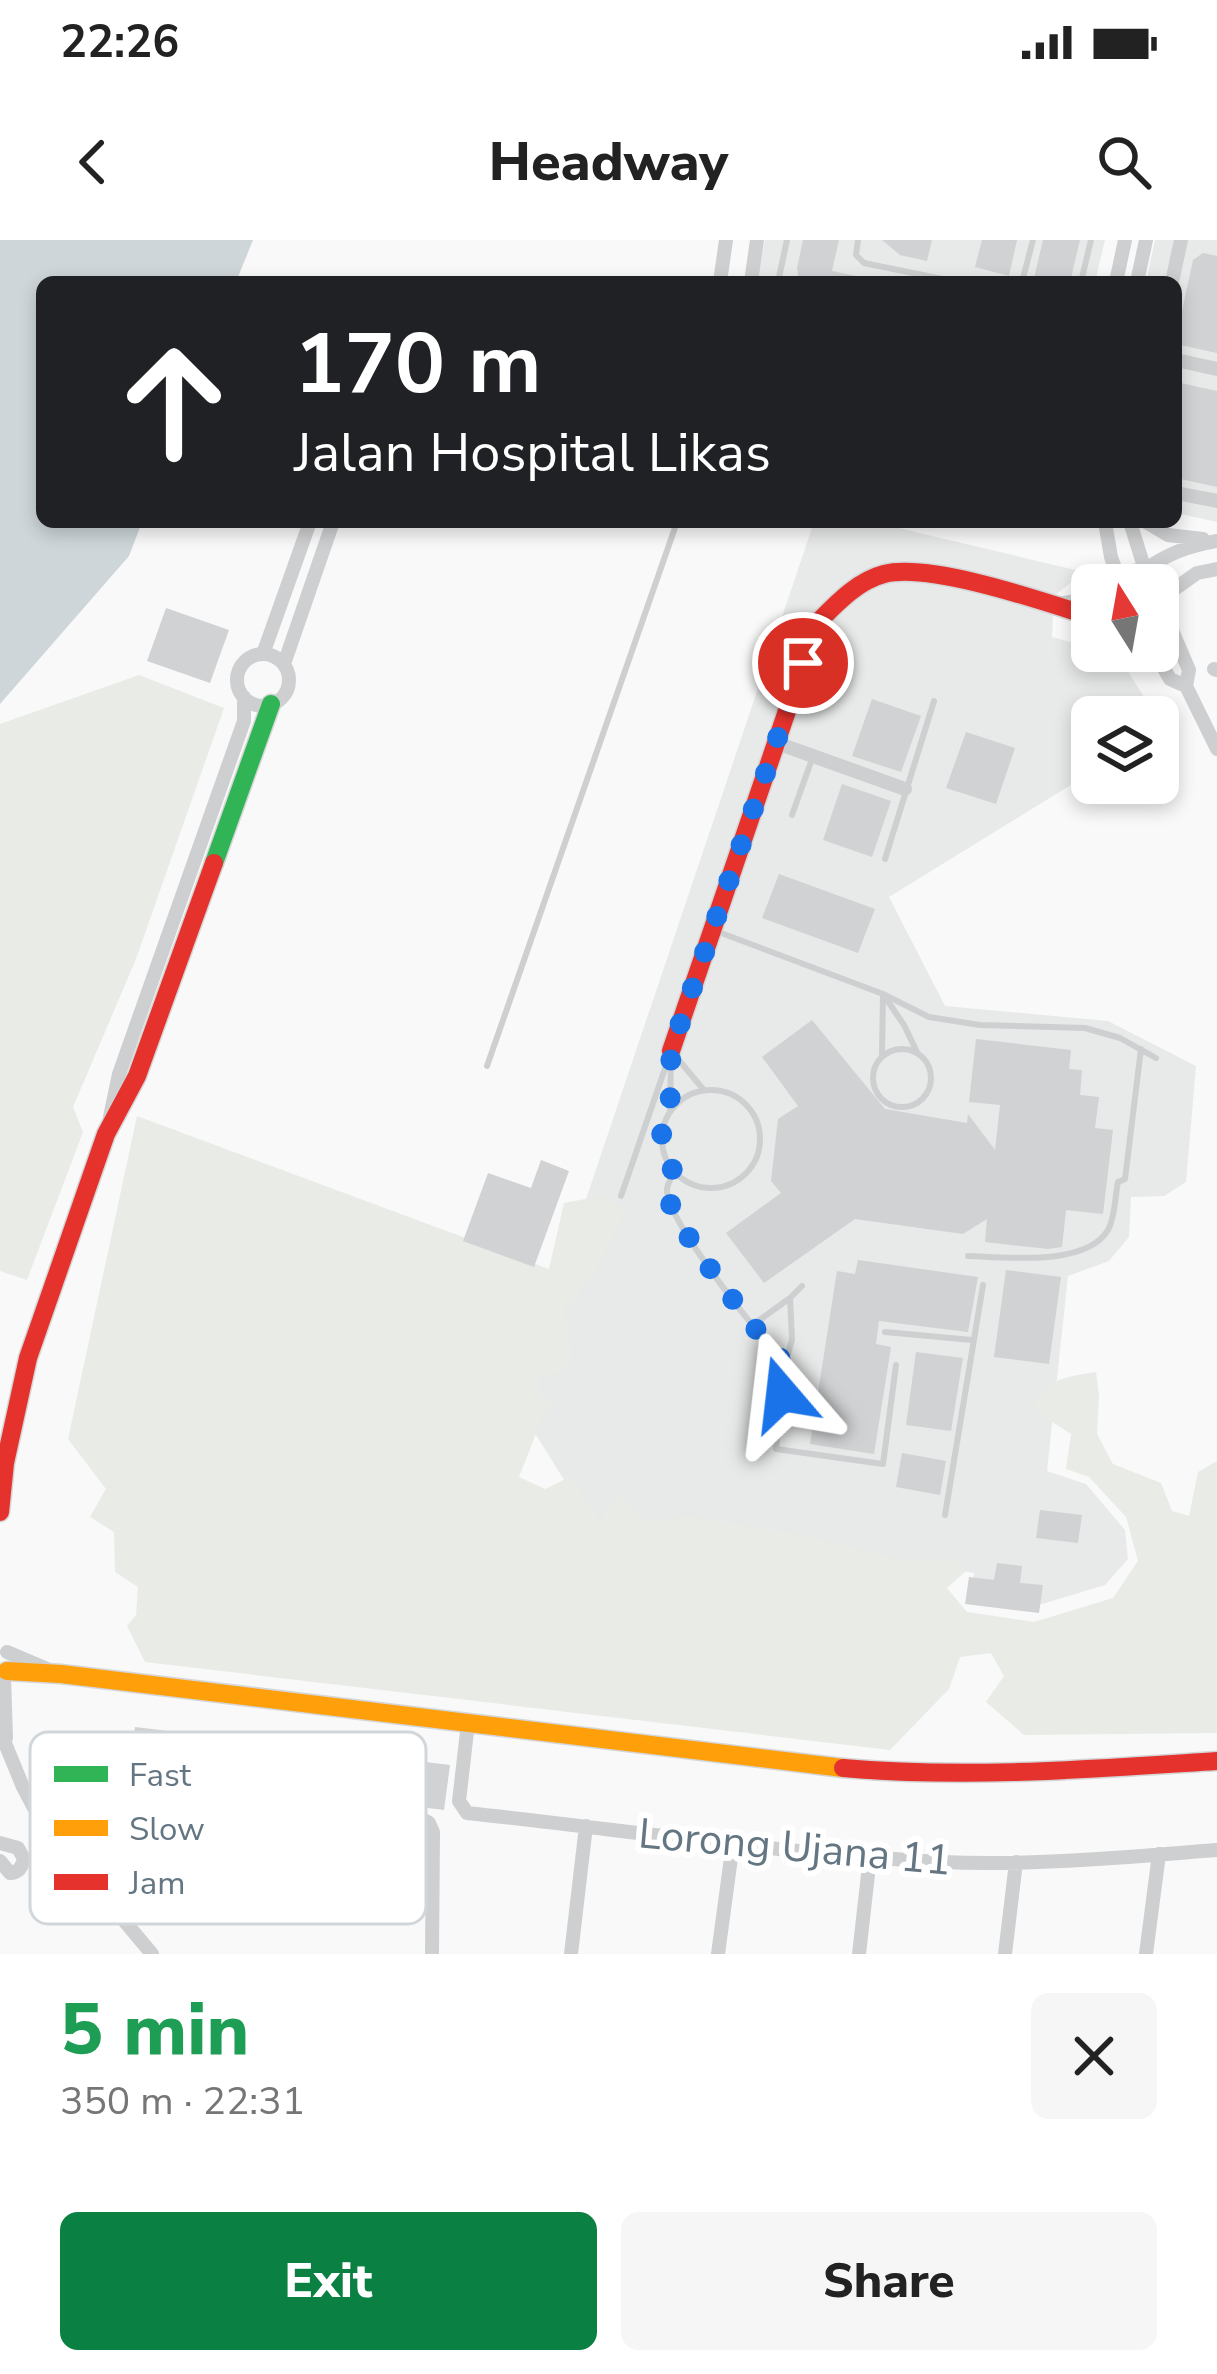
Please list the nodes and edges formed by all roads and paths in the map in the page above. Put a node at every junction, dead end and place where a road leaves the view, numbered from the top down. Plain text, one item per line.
1 (726, 240) edge
2 (758, 240) edge
3 (787, 240) edge
4 (858, 240) edge
5 (1033, 240) edge
6 (1090, 240) edge
7 (1125, 240) edge
8 (1146, 240) edge
9 (1181, 240) edge
10 (721, 276) edge
11 (752, 276) edge
12 (779, 276) edge
13 (920, 276) edge
14 (1024, 276) edge
15 (1082, 276) edge
16 (1117, 276) edge
17 (1138, 276) edge
18 (1173, 276) edge
19 (1182, 361) edge
20 (1217, 369) edge
21 (1182, 494) edge
22 (1217, 501) edge
23 (308, 528) edge
24 (331, 528) edge
25 (675, 528) edge
26 (1106, 528) edge
27 (1132, 528) edge
28 (1156, 528) edge
29 (1217, 541) edge
30 (1113, 564) edge
31 (1143, 564) edge
32 (1153, 564) edge
33 (1217, 569) edge
34 (1179, 586) edge
35 (1071, 602) edge
36 (1054, 605) junction
37 (1071, 610) edge
38 (1179, 648) edge
39 (262, 654) junction
40 (284, 664) junction
41 (1166, 672) edge
42 (1186, 686) junction
43 (244, 698) junction
44 (934, 701) dead end
45 (272, 704) junction
46 (775, 742) junction
47 (1217, 749) edge
48 (813, 755) junction
49 (905, 788) junction
50 (792, 815) dead end
51 (885, 859) dead end
52 (711, 929) junction
53 (883, 994) junction
54 (1141, 1048) junction
55 (671, 1051) junction
56 (917, 1052) junction
57 (881, 1056) junction
58 (1156, 1058) dead end
59 (487, 1066) dead end
60 (703, 1089) junction
61 (670, 1110) junction
62 (106, 1134) junction
63 (674, 1172) junction
64 (621, 1196) dead end
65 (968, 1256) dead end
66 (983, 1285) dead end
67 (802, 1286) dead end
68 (790, 1298) junction
69 (754, 1324) junction
70 (885, 1332) dead end
71 (972, 1340) junction
72 (785, 1364) junction
73 (896, 1365) dead end
74 (0, 1512) edge
75 (945, 1515) dead end
76 (4, 1665) edge
77 (468, 1723) junction
78 (3, 1737) edge
79 (1217, 1761) edge
80 (30, 1800) edge
81 (426, 1821) edge
82 (586, 1826) junction
83 (0, 1843) edge
84 (733, 1843) junction
85 (1217, 1850) edge
86 (1159, 1854) junction
87 (870, 1858) junction
88 (0, 1861) edge
89 (1016, 1862) junction
90 (127, 1924) edge
91 (152, 1954) edge
92 (432, 1954) edge
93 (571, 1954) edge
94 (718, 1954) edge
95 (859, 1954) edge
96 (1005, 1954) edge
97 (1146, 1954) edge

1 - 10 street
2 - 11 street
3 - 12 lane
4 - 13 lane
5 - 14 lane
6 - 15 lane
7 - 16 street
8 - 17 street
9 - 18 street
19 - 20 street
21 - 22 street
23 - 39 street
24 - 40 street
25 - 59 lane
26 - 30 street
27 - 31 street
28 - 29 street
29 - 32 street
33 - 34 street
35 - 36 street
36 - 37 street
36 - 46 street
38 - 42 street
39 - 40 street
39 - 43 street
40 - 45 street
41 - 42 street
42 - 47 street
43 - 45 street
43 - 62 street
44 - 49 lane
45 - 62 street
46 - 48 street
46 - 52 street
48 - 49 street
48 - 50 lane
49 - 51 lane
52 - 53 lane
52 - 55 street
53 - 54 lane
53 - 56 lane
53 - 57 lane
54 - 58 lane
54 - 65 lane
55 - 60 lane
55 - 61 lane
55 - 64 lane
56 - 57 lane
56 - 57 lane
60 - 61 lane
60 - 63 lane
61 - 63 lane
62 - 74 street
63 - 69 lane
66 - 71 lane
67 - 68 lane
68 - 69 lane
68 - 72 lane
69 - 72 lane
70 - 71 lane
71 - 75 lane
72 - 73 lane
76 - 77 street
76 - 78 street
77 - 79 street
77 - 82 street, Lorong Ujana 11
78 - 80 street
81 - 92 street
82 - 84 street, Lorong Ujana 11
82 - 93 street
83 - 88 street
84 - 87 street, Lorong Ujana 11
84 - 94 street
85 - 86 street, Lorong Ujana 11
86 - 89 street, Lorong Ujana 11
86 - 97 street
87 - 89 street, Lorong Ujana 11
87 - 95 street
89 - 96 street
90 - 91 street

